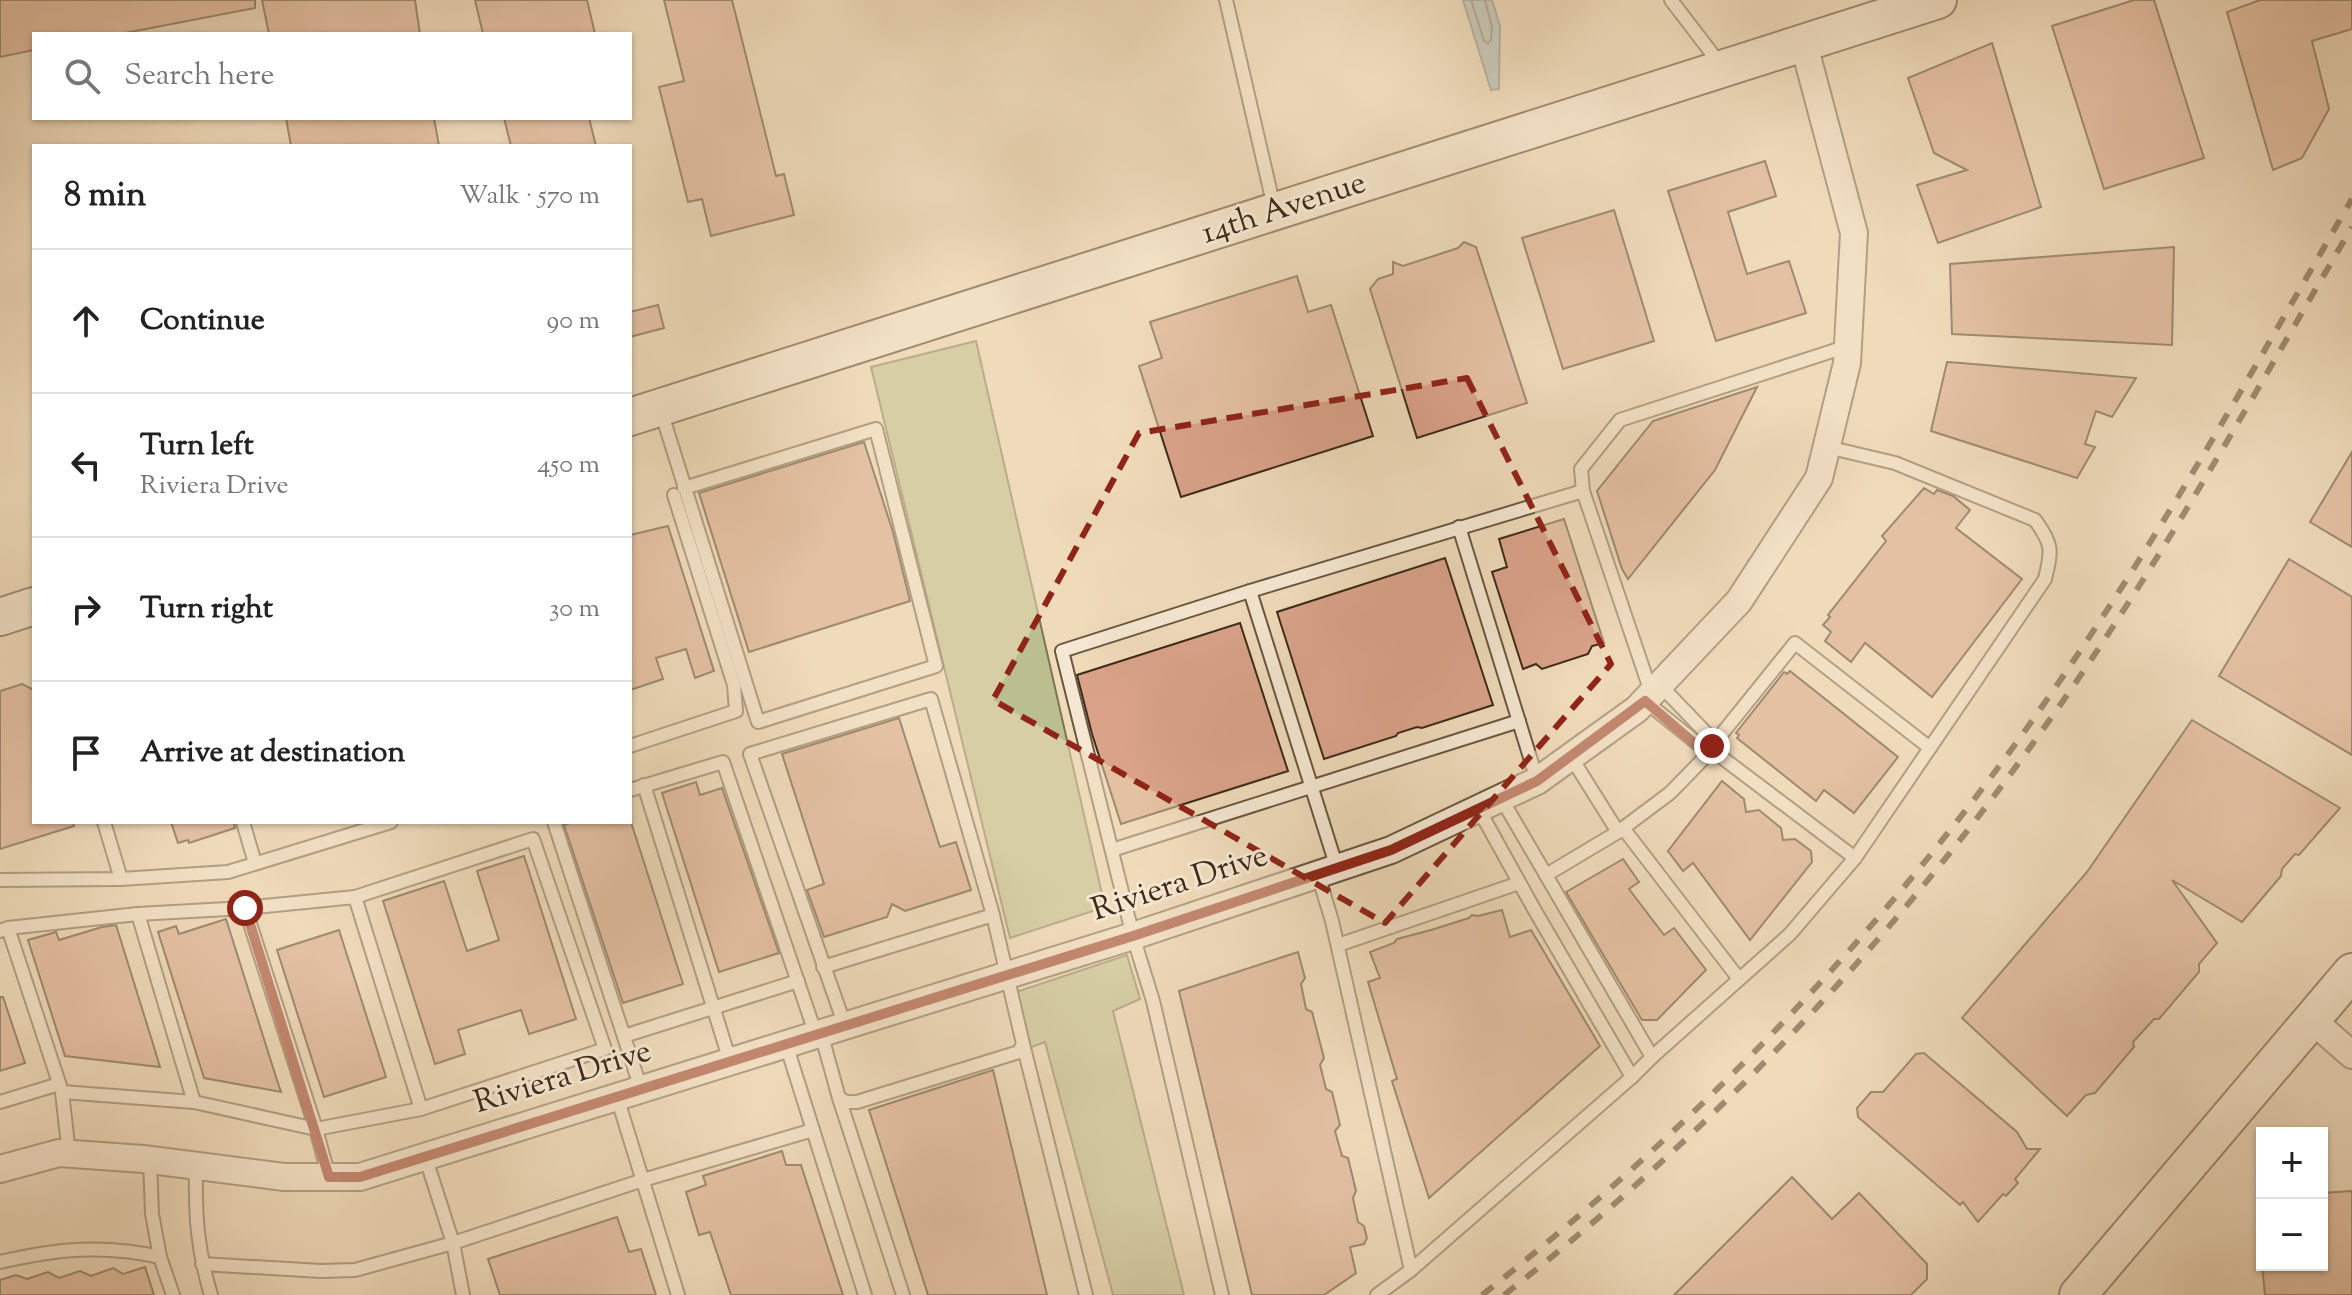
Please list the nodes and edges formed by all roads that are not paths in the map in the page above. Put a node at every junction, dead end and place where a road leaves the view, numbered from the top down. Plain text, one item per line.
1 (1226, 0) edge
2 (1671, 0) edge
3 (1938, 0) edge
4 (1804, 45) junction
5 (1725, 69) junction
6 (1275, 212) junction
7 (1848, 346) junction
8 (645, 412) edge
9 (1827, 447) junction
10 (679, 491) junction
11 (1583, 491) junction
12 (1459, 527) junction
13 (1250, 591) junction
14 (32, 607) edge
15 (0, 617) edge
16 (1652, 693) junction
17 (1519, 721) junction
18 (632, 745) edge
19 (1930, 748) junction
20 (1710, 749) junction
21 (1571, 757) junction
22 (1537, 781) junction
23 (644, 785) junction
24 (1312, 788) junction
25 (632, 789) edge
26 (1490, 803) junction
27 (105, 824) edge
28 (244, 824) edge
29 (378, 824) edge
30 (555, 824) edge
31 (351, 828) edge
32 (1620, 830) junction
33 (1112, 850) junction
34 (1855, 858) junction
35 (255, 863) junction
36 (1327, 872) junction
37 (1546, 875) junction
38 (121, 879) junction
39 (0, 880) edge
40 (1519, 883) junction
41 (355, 897) junction
42 (245, 908) junction
43 (138, 914) junction
44 (993, 915) junction
45 (4, 930) edge
46 (1133, 936) junction
47 (1338, 945) junction
48 (823, 967) junction
49 (2352, 972) edge
50 (1006, 976) junction
51 (1739, 979) junction
52 (798, 981) junction
53 (715, 1009) junction
54 (2312, 1020) junction
55 (827, 1031) junction
56 (624, 1036) junction
57 (786, 1044) junction
58 (1023, 1044) junction
59 (2352, 1055) edge
60 (1652, 1057) junction
61 (730, 1061) junction
62 (1632, 1077) junction
63 (61, 1088) junction
64 (629, 1093) junction
65 (839, 1098) junction
66 (0, 1102) edge
67 (194, 1102) junction
68 (421, 1109) junction
69 (316, 1129) junction
70 (813, 1130) junction
71 (69, 1154) junction
72 (425, 1156) junction
73 (150, 1160) junction
74 (196, 1166) junction
75 (0, 1169) edge
76 (329, 1177) junction
77 (643, 1180) junction
78 (453, 1243) junction
79 (160, 1257) junction
80 (0, 1262) edge
81 (202, 1264) junction
82 (1411, 1270) junction
83 (173, 1295) edge
84 (211, 1295) edge
85 (463, 1295) edge
86 (678, 1295) edge
87 (865, 1295) edge
88 (903, 1295) edge
89 (1086, 1295) edge
90 (1222, 1295) edge
91 (1377, 1295) edge
92 (2078, 1295) edge

1 - 6 lane
2 - 5 lane
3 - 4 main road, 14th Avenue
4 - 5 main road, 14th Avenue
4 - 7 street, Riviera Drive
5 - 6 main road, 14th Avenue
6 - 8 main road, 14th Avenue
7 - 9 street, Riviera Drive
7 - 11 lane
8 - 10 lane
9 - 16 street, Riviera Drive
9 - 19 lane
10 - 10 lane
10 - 18 lane
11 - 12 lane
11 - 16 lane
12 - 13 lane
12 - 17 lane
13 - 24 lane
13 - 33 lane
14 - 15 main road
16 - 20 lane
16 - 20 lane
16 - 21 street, Riviera Drive
17 - 22 lane
17 - 24 lane
19 - 20 lane
19 - 34 lane
20 - 32 lane
20 - 34 lane
21 - 22 street, Riviera Drive
21 - 32 lane
22 - 26 street, Riviera Drive
23 - 25 lane
23 - 52 lane
23 - 53 lane
24 - 33 lane
24 - 36 lane
26 - 36 street, Riviera Drive
26 - 37 lane
26 - 40 lane
27 - 38 lane
28 - 35 lane
29 - 31 lane
30 - 56 lane
31 - 35 lane
32 - 37 lane
32 - 51 lane
33 - 46 lane
34 - 51 lane
35 - 38 lane
36 - 46 street, Riviera Drive
36 - 47 lane
37 - 60 lane
38 - 39 lane
40 - 47 lane
40 - 62 lane
41 - 42 lane
41 - 68 lane
41 - 68 lane
42 - 43 lane
42 - 69 lane
43 - 45 lane
43 - 67 lane
44 - 48 lane
44 - 48 lane
44 - 50 lane
45 - 63 lane
46 - 50 street, Riviera Drive
46 - 90 lane
47 - 82 lane
48 - 55 lane
49 - 54 main road
50 - 55 street, Riviera Drive
50 - 58 lane
51 - 60 lane
52 - 53 lane
52 - 55 lane
53 - 56 lane
53 - 61 lane
54 - 59 street
54 - 92 main road
55 - 57 street, Riviera Drive
55 - 65 lane
56 - 64 lane
57 - 61 street, Riviera Drive
57 - 70 lane
58 - 65 lane
58 - 89 lane
60 - 62 lane
61 - 64 street, Riviera Drive
62 - 82 lane
63 - 66 lane
63 - 67 lane
63 - 71 lane
64 - 72 street, Riviera Drive
64 - 77 lane
65 - 88 lane
67 - 69 lane
68 - 69 lane
69 - 76 lane
70 - 77 lane
70 - 87 lane
71 - 73 street, Riviera Drive
71 - 75 street, Riviera Drive
72 - 76 street, Riviera Drive
72 - 78 lane
73 - 74 street, Riviera Drive
73 - 79 lane
74 - 76 street, Riviera Drive
74 - 81 lane
77 - 78 lane
77 - 86 lane
78 - 81 lane
78 - 85 lane
79 - 80 lane
79 - 83 lane
81 - 84 lane
82 - 91 lane

